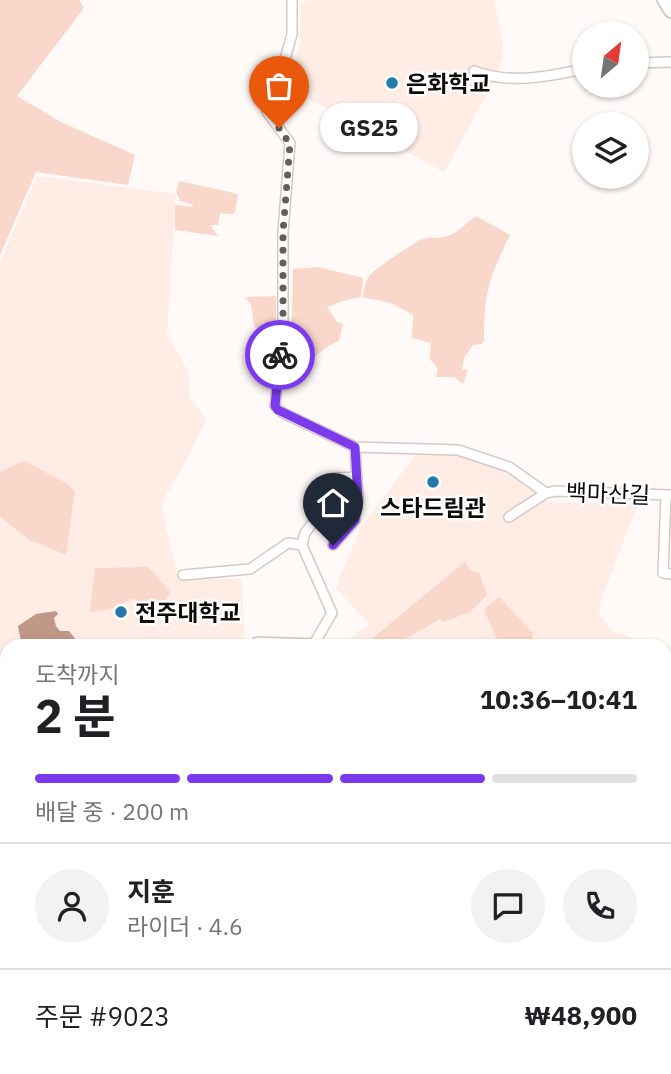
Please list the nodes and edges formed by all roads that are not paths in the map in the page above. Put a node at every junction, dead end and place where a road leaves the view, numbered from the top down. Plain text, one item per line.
1 (292, 0) edge
2 (664, 0) edge
3 (671, 11) edge
4 (671, 62) edge
5 (649, 63) edge
6 (474, 71) dead end
7 (572, 71) edge
8 (355, 447) junction
9 (357, 477) junction
10 (546, 493) junction
11 (669, 495) edge
12 (509, 517) dead end
13 (302, 545) junction
14 (333, 545) dead end
15 (671, 574) edge
16 (183, 575) dead end
17 (317, 639) edge

1 - 8 street, 백마산길
2 - 3 main road
4 - 5 street
6 - 7 street
8 - 9 street
8 - 10 street, 백마산길
9 - 13 street
9 - 14 street
10 - 11 street, 백마산길
10 - 12 street, 백마산길
11 - 15 street
13 - 16 street
13 - 17 street

